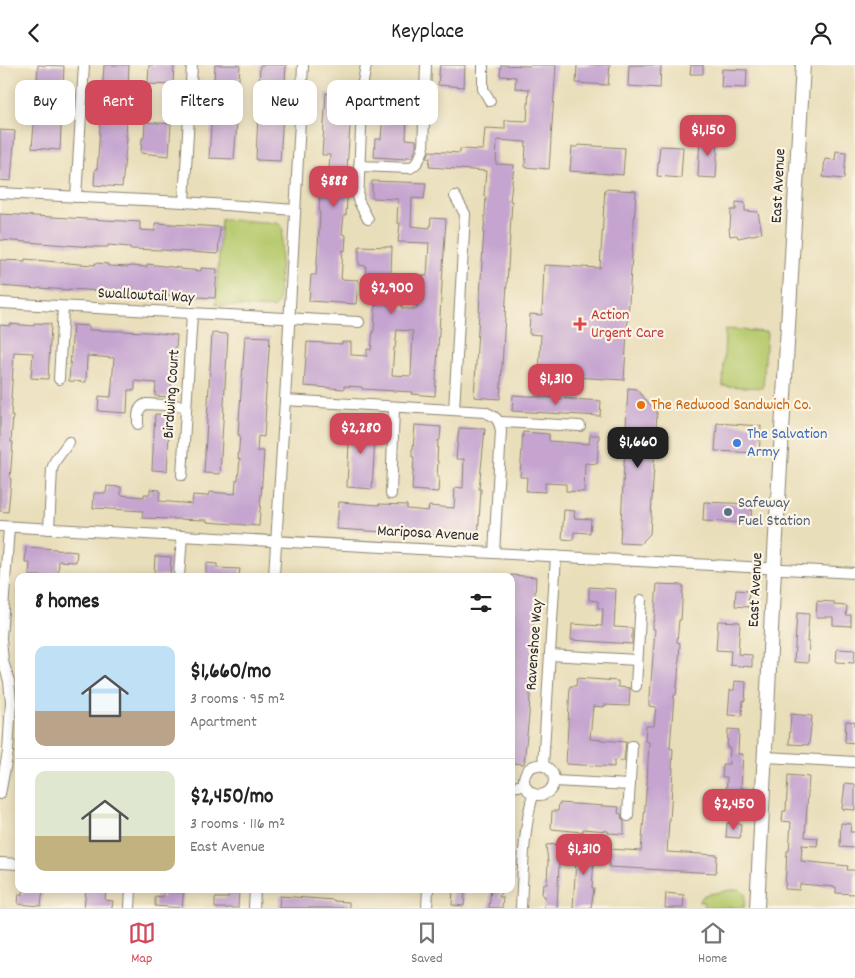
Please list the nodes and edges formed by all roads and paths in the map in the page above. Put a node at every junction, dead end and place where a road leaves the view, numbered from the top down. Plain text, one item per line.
1 (84, 65) edge
2 (192, 65) edge
3 (304, 65) edge
4 (366, 65) edge
5 (426, 65) edge
6 (483, 65) edge
7 (803, 65) edge
8 (490, 101) dead end
9 (359, 165) junction
10 (0, 193) edge
11 (455, 196) dead end
12 (76, 197) junction
13 (184, 202) junction
14 (295, 210) junction
15 (368, 219) dead end
16 (0, 303) edge
17 (63, 307) junction
18 (192, 314) junction
19 (290, 319) junction
20 (359, 322) dead end
21 (59, 379) dead end
22 (285, 400) junction
23 (186, 405) junction
24 (394, 407) junction
25 (454, 410) junction
26 (500, 422) junction
27 (138, 424) dead end
28 (580, 426) dead end
29 (69, 442) dead end
30 (182, 475) dead end
31 (391, 494) dead end
32 (5, 526) edge
33 (49, 529) junction
34 (182, 535) junction
35 (276, 541) junction
36 (494, 553) junction
37 (556, 557) junction
38 (774, 569) junction
39 (180, 573) edge
40 (274, 573) edge
41 (855, 573) edge
42 (640, 599) dead end
43 (550, 655) junction
44 (637, 660) junction
45 (636, 686) dead end
46 (5, 730) edge
47 (632, 746) dead end
48 (766, 757) junction
49 (855, 762) edge
50 (543, 765) junction
51 (554, 781) junction
52 (525, 785) junction
53 (630, 785) junction
54 (515, 786) edge
55 (0, 794) edge
56 (533, 795) junction
57 (628, 816) dead end
58 (0, 863) edge
59 (15, 864) edge
60 (131, 893) edge
61 (255, 893) edge
62 (428, 893) edge
63 (130, 908) edge
64 (254, 908) edge
65 (427, 908) edge
66 (521, 908) edge
67 (757, 908) edge

1 - 12 street
2 - 13 street
3 - 14 street
4 - 9 street
5 - 9 street
6 - 8 street
7 - 38 main road, East Avenue
9 - 15 street
10 - 12 street
11 - 25 street
12 - 13 street
13 - 14 street
14 - 19 street
16 - 17 street, Swallowtail Way
17 - 18 street, Swallowtail Way
17 - 21 street
18 - 19 street, Swallowtail Way
18 - 23 street, Birdwing Court
19 - 20 street, Swallowtail Way
19 - 22 street
22 - 24 street
22 - 35 street
23 - 27 street
23 - 30 street, Birdwing Court
24 - 25 street
24 - 31 street
25 - 26 street
26 - 28 street
26 - 36 street
29 - 33 street
32 - 33 street, Mariposa Avenue
32 - 46 street
33 - 34 street, Mariposa Avenue
34 - 35 street, Mariposa Avenue
34 - 39 street
35 - 36 street, Mariposa Avenue
35 - 40 street
36 - 37 street, Mariposa Avenue
37 - 38 street, Mariposa Avenue
37 - 43 street, Ravenshoe Way
38 - 41 street, Mariposa Avenue
38 - 48 main road, East Avenue
42 - 44 street
43 - 44 street
43 - 50 street, Ravenshoe Way
44 - 45 street
46 - 55 street
47 - 53 street
48 - 49 street
48 - 67 main road, East Avenue
50 - 51 street
50 - 52 street
51 - 53 street
51 - 56 street
52 - 54 street
52 - 56 street
53 - 57 street
56 - 66 street
58 - 59 street
60 - 63 street
61 - 64 street
62 - 65 street

